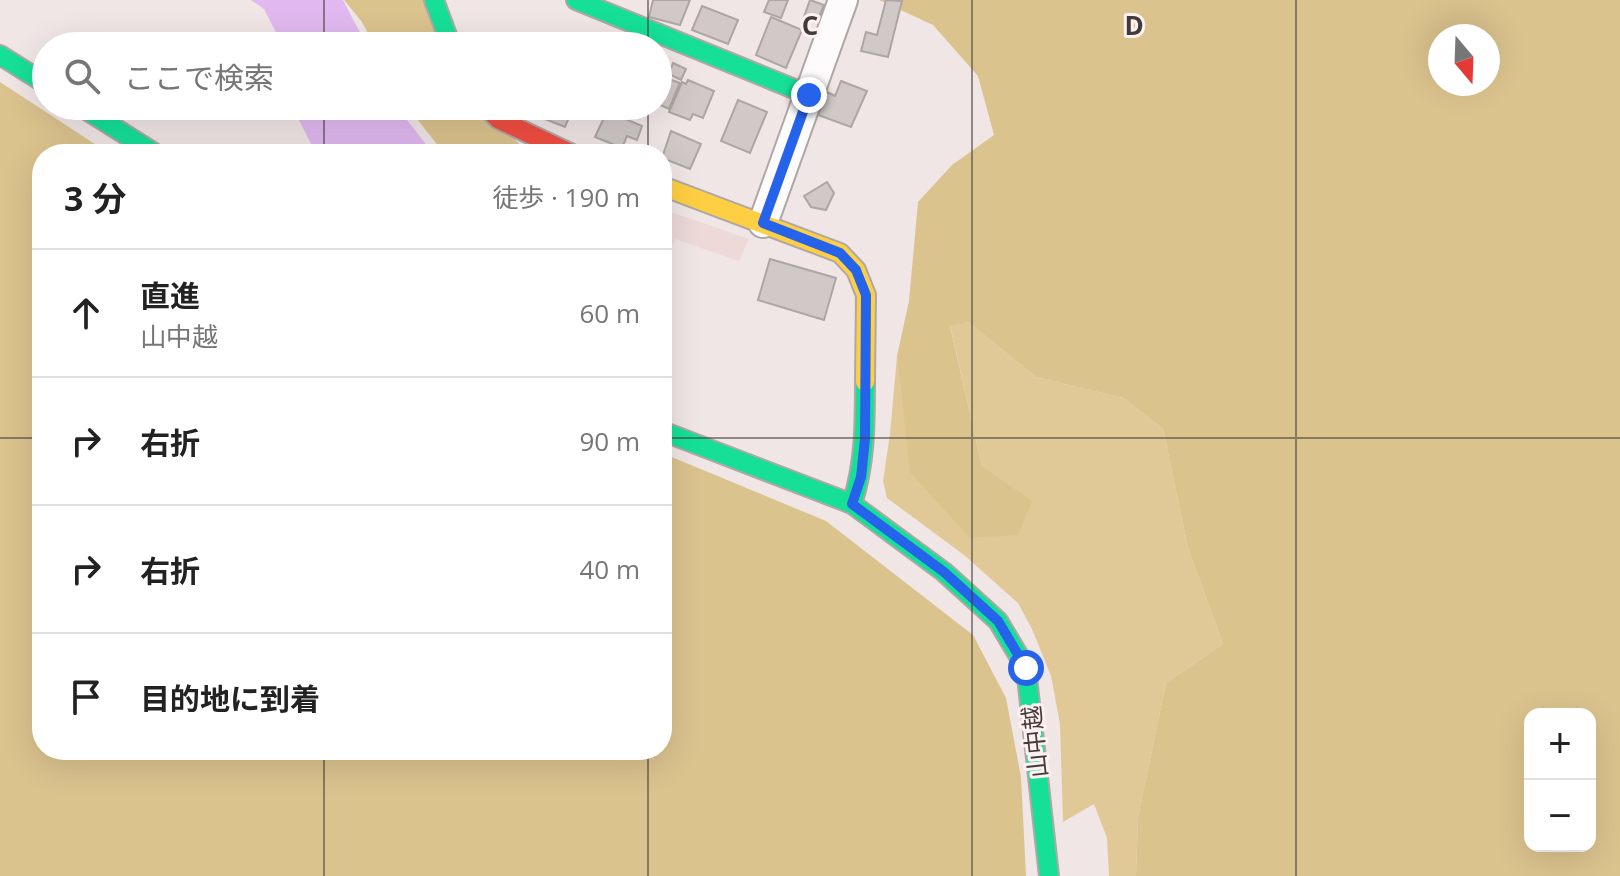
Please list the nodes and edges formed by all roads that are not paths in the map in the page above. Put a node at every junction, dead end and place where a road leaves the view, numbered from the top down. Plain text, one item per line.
1 (434, 0) edge
2 (576, 0) edge
3 (843, 0) edge
4 (446, 32) edge
5 (654, 32) edge
6 (672, 39) edge
7 (0, 55) edge
8 (32, 75) edge
9 (809, 95) junction
10 (102, 120) edge
11 (500, 120) edge
12 (140, 144) edge
13 (551, 144) edge
14 (672, 190) edge
15 (763, 223) junction
16 (672, 435) edge
17 (852, 504) junction
18 (1049, 876) edge

1 - 4 street
2 - 5 street
3 - 9 street
6 - 9 street
7 - 8 street
9 - 15 street
10 - 12 street
11 - 13 street
14 - 15 street
15 - 17 street
16 - 17 street, 山中越
17 - 18 street, 山中越

